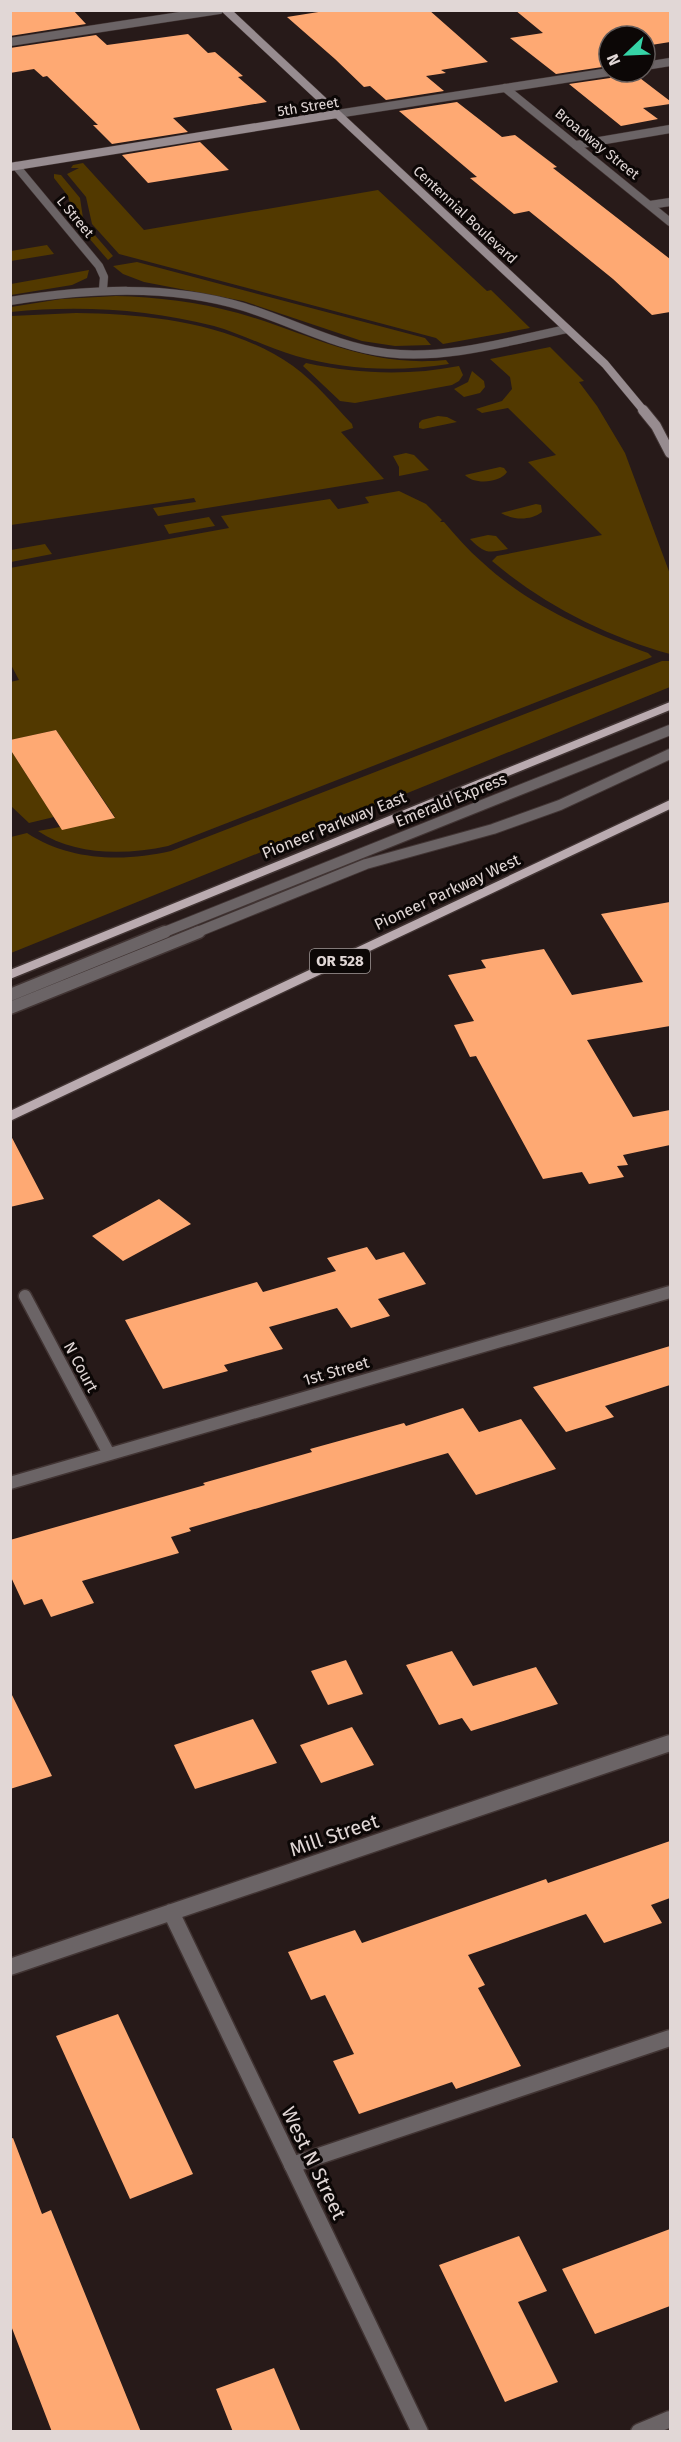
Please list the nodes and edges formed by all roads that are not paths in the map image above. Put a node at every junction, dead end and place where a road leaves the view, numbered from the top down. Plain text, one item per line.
1 (219, 10) edge
2 (226, 10) edge
3 (10, 42) edge
4 (597, 74) edge
5 (506, 88) junction
6 (338, 114) junction
7 (670, 129) edge
8 (576, 145) junction
9 (13, 166) edge
10 (670, 202) edge
11 (650, 205) junction
12 (670, 222) edge
13 (104, 289) junction
14 (10, 301) edge
15 (567, 329) junction
16 (670, 453) edge
17 (670, 706) edge
18 (670, 730) edge
19 (670, 754) edge
20 (670, 804) edge
21 (670, 816) edge
22 (613, 832) junction
23 (10, 975) edge
24 (10, 995) edge
25 (10, 1008) edge
26 (10, 1118) edge
27 (670, 1292) edge
28 (25, 1296) dead end
29 (109, 1454) junction
30 (10, 1483) edge
31 (670, 1743) edge
32 (171, 1912) junction
33 (10, 1967) edge
34 (670, 2038) edge
35 (292, 2164) junction
36 (670, 2419) edge
37 (420, 2432) edge
38 (639, 2432) edge

1 - 3 street
2 - 6 main road, Centennial Boulevard
4 - 5 street, 5th Street
5 - 6 street, 5th Street
5 - 8 street, Broadway Street
6 - 9 main road, 5th Street
6 - 15 main road, Centennial Boulevard
7 - 8 street
8 - 11 street, Broadway Street
9 - 13 street, L Street
10 - 11 street
11 - 12 street, Broadway Street
13 - 14 street
13 - 15 street
15 - 16 main road, Centennial Boulevard
17 - 23 main road, Pioneer Parkway East
18 - 24 street, Emerald Express
19 - 25 street, Emerald Express
20 - 22 main road, Pioneer Parkway West / OR 528
21 - 22 main road
22 - 26 main road, Pioneer Parkway West / OR 528
27 - 29 street, 1st Street
28 - 29 street, N Court
29 - 30 street, 1st Street
31 - 32 street, Mill Street
32 - 33 street, Mill Street
32 - 35 street, West N Street
34 - 35 street
35 - 37 street, West N Street
36 - 38 street

